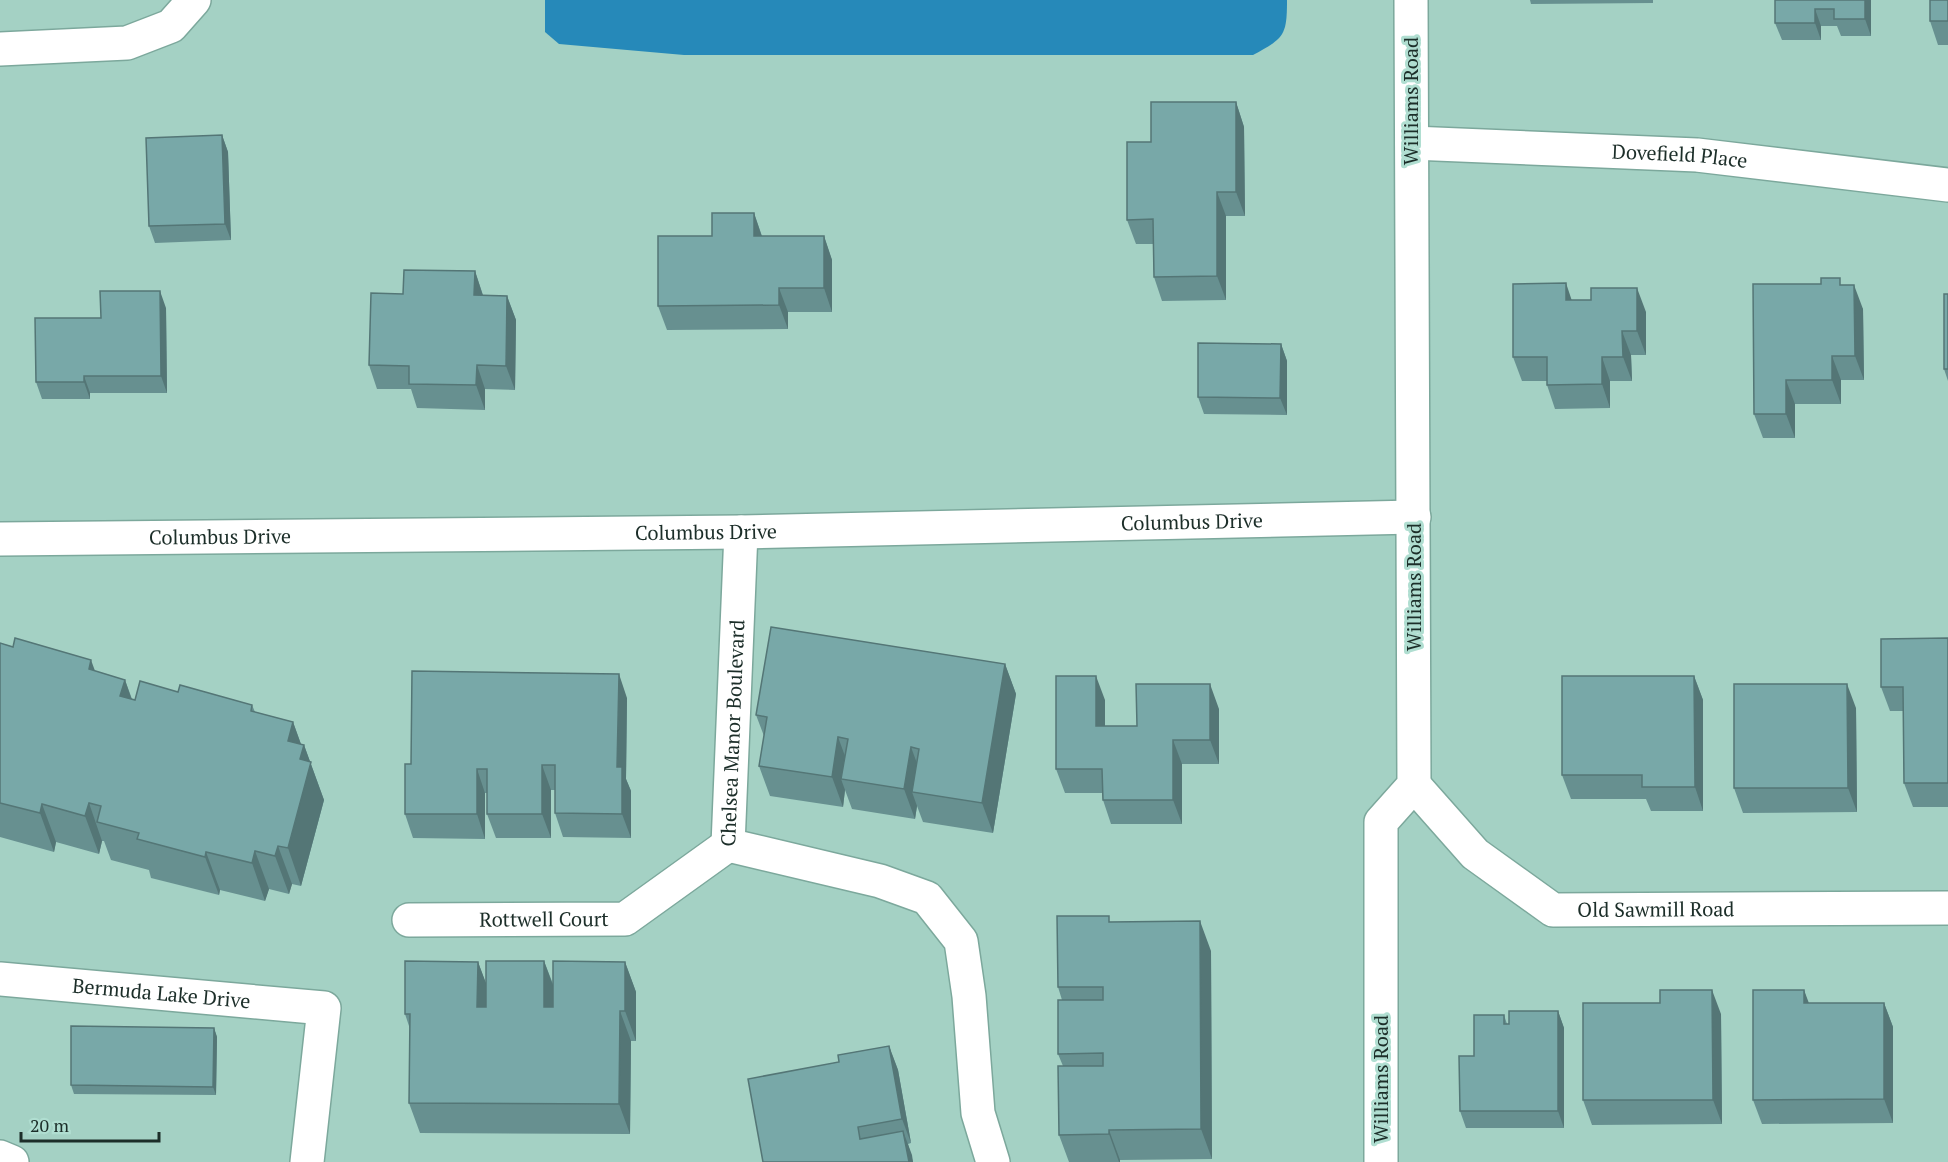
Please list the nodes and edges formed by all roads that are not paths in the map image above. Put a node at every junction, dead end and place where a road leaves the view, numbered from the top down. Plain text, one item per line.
1 (194, 0) edge
2 (1411, 0) edge
3 (0, 49) edge
4 (1412, 143) junction
5 (1948, 185) edge
6 (1414, 517) junction
7 (741, 532) junction
8 (0, 539) edge
9 (1414, 785) junction
10 (728, 845) junction
11 (1948, 908) edge
12 (409, 920) dead end
13 (0, 980) edge
14 (0, 1157) edge
15 (12, 1162) edge
16 (307, 1162) edge
17 (993, 1162) edge
18 (1381, 1162) edge

1 - 3 street
2 - 4 street, Williams Road
4 - 5 street, Dovefield Place
4 - 6 street, Williams Road
6 - 7 street, Columbus Drive
6 - 9 street, Williams Road
7 - 8 street, Columbus Drive
7 - 10 street, Chelsea Manor Boulevard
9 - 11 street, Old Sawmill Road
9 - 18 street, Williams Road
10 - 12 street, Rottwell Court
10 - 17 street, Chelsea Manor Boulevard
13 - 16 street, Bermuda Lake Drive
14 - 15 street

